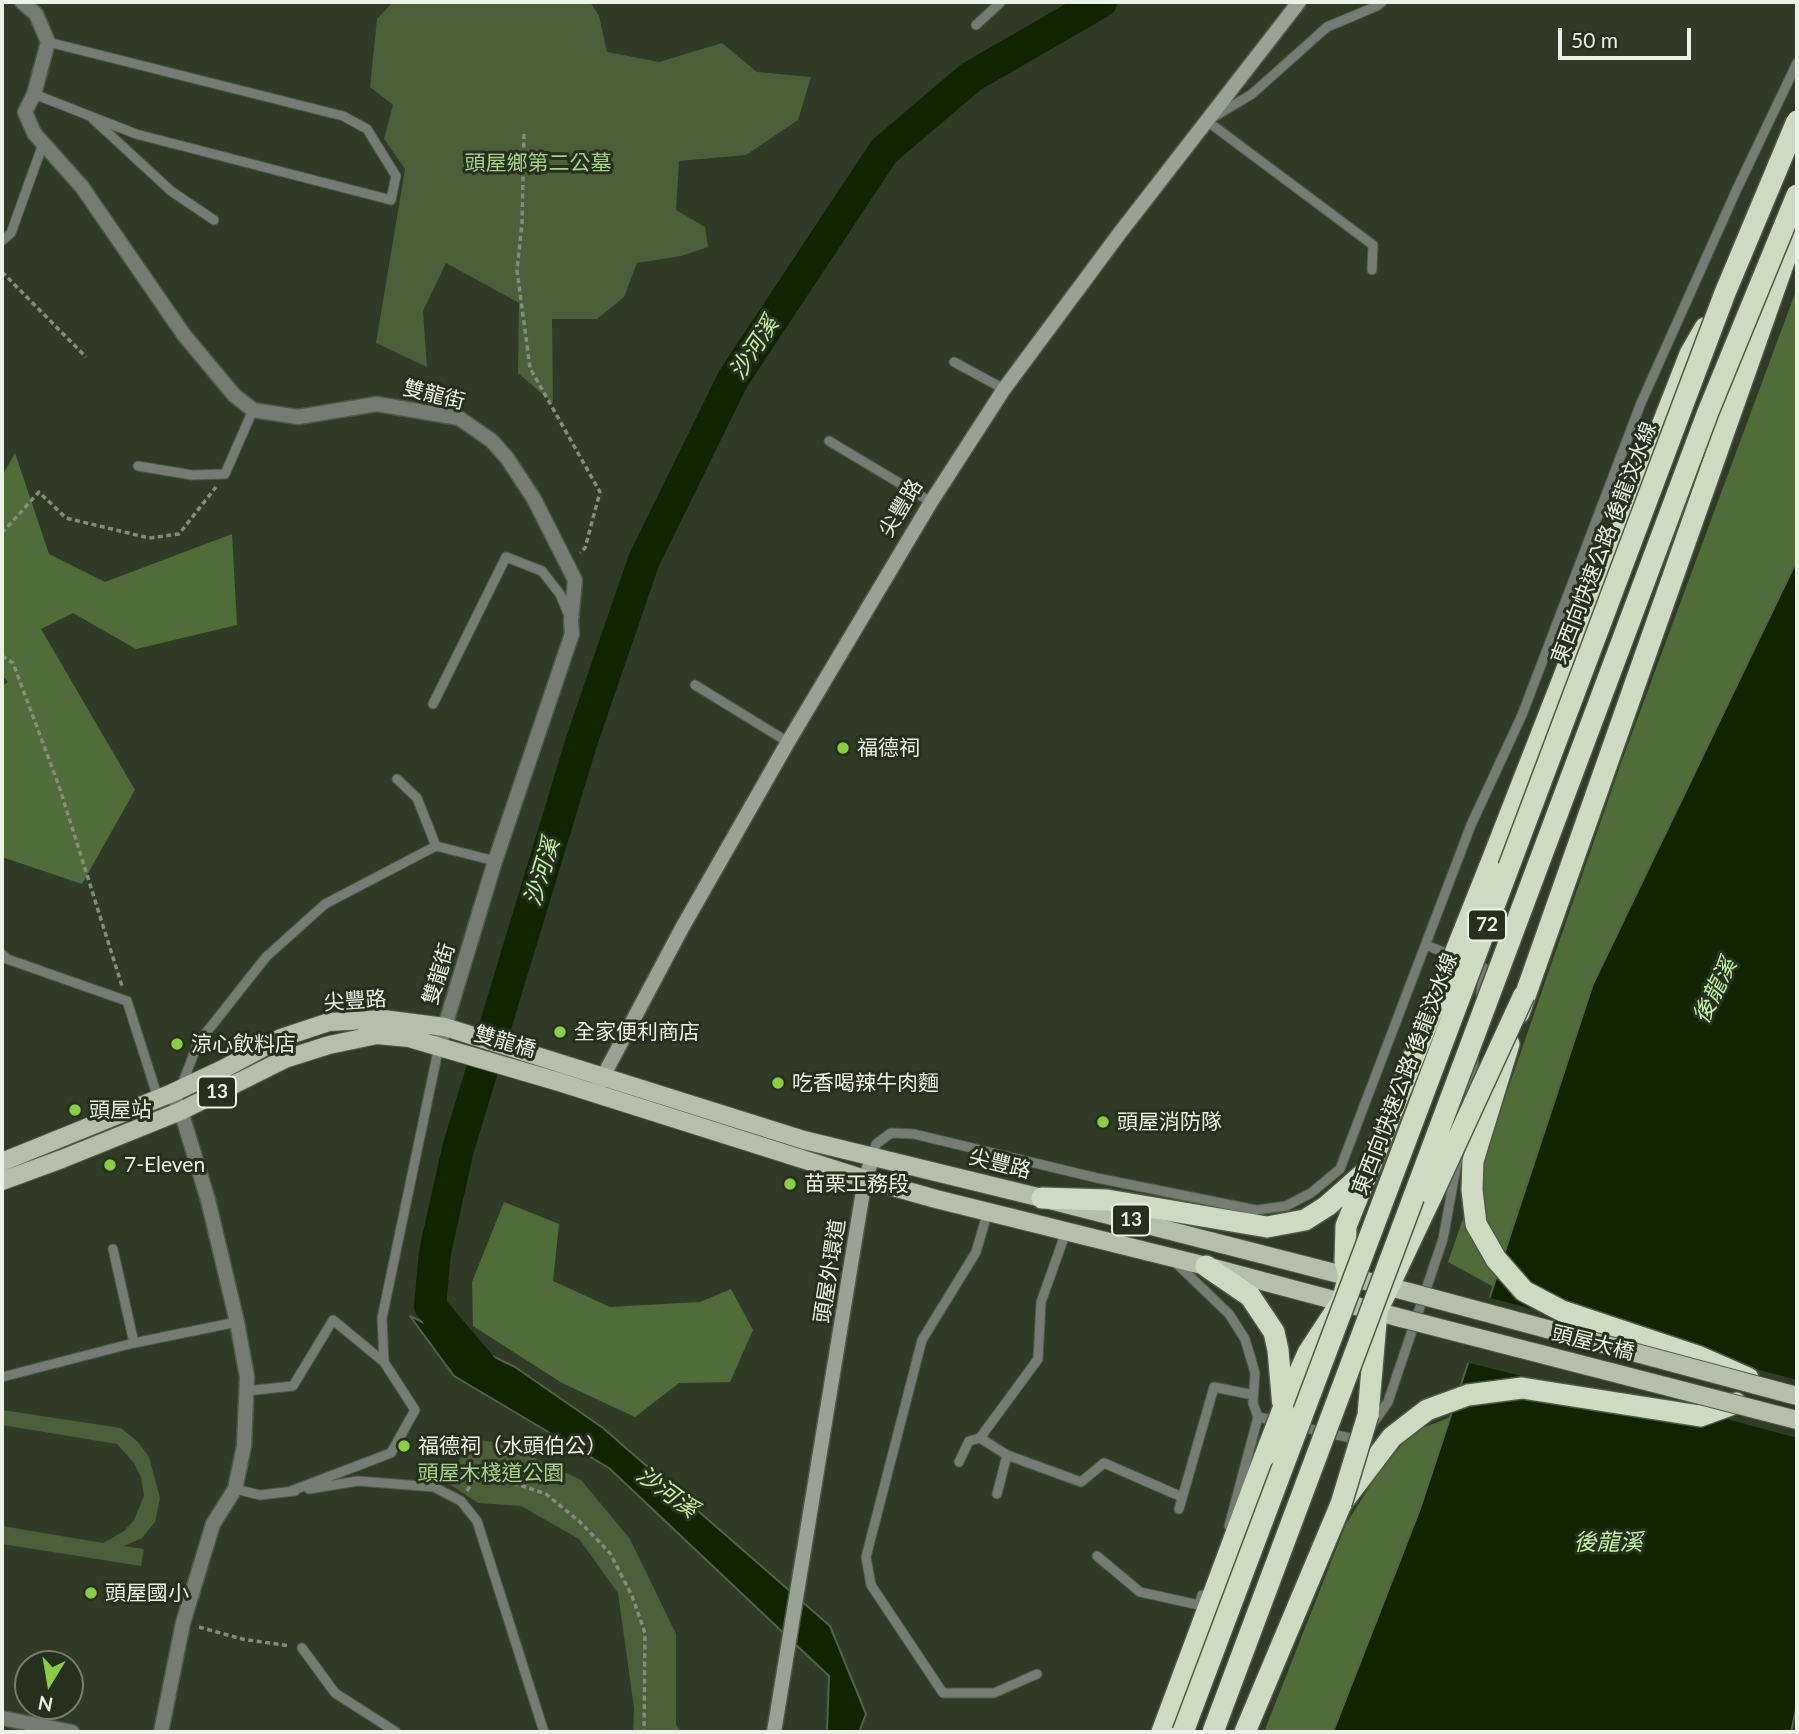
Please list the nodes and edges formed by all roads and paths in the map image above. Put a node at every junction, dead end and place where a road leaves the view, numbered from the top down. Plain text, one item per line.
1 (22, 2) edge
2 (1001, 2) edge
3 (1299, 2) edge
4 (1382, 2) edge
5 (976, 25) dead end
6 (47, 42) junction
7 (1797, 63) edge
8 (34, 94) junction
9 (90, 115) junction
10 (1208, 121) junction
11 (1797, 121) edge
12 (524, 134) dead end
13 (43, 144) junction
14 (1797, 195) edge
15 (214, 220) dead end
16 (1797, 225) edge
17 (2, 241) edge
18 (1372, 270) dead end
19 (2, 272) edge
20 (1725, 293) junction
21 (86, 358) dead end
22 (954, 362) dead end
23 (1004, 388) junction
24 (253, 410) junction
25 (829, 441) dead end
26 (138, 466) dead end
27 (225, 474) junction
28 (931, 502) junction
29 (2, 533) edge
30 (568, 566) junction
31 (571, 621) junction
32 (2, 656) edge
33 (695, 685) dead end
34 (433, 704) dead end
35 (788, 743) junction
36 (397, 779) dead end
37 (436, 846) junction
38 (495, 860) junction
39 (1426, 945) junction
40 (2, 954) edge
41 (1524, 995) junction
42 (127, 1001) junction
43 (444, 1027) junction
44 (439, 1046) junction
45 (560, 1073) junction
46 (598, 1086) junction
47 (172, 1093) junction
48 (181, 1111) junction
49 (873, 1157) junction
50 (2, 1162) edge
51 (1369, 1169) junction
52 (865, 1179) junction
53 (2, 1181) edge
54 (1042, 1198) junction
55 (988, 1211) junction
56 (1066, 1232) junction
57 (113, 1249) dead end
58 (1172, 1259) junction
59 (1206, 1266) junction
60 (1349, 1276) junction
61 (1399, 1289) junction
62 (1342, 1301) junction
63 (1377, 1311) junction
64 (237, 1322) junction
65 (134, 1343) junction
66 (384, 1362) junction
67 (2, 1377) edge
68 (1776, 1390) junction
69 (246, 1391) junction
70 (1253, 1395) junction
71 (1797, 1396) edge
72 (1736, 1403) junction
73 (1283, 1409) junction
74 (1258, 1417) junction
75 (1797, 1420) edge
76 (980, 1438) junction
77 (1007, 1455) junction
78 (959, 1462) dead end
79 (235, 1489) junction
80 (292, 1491) junction
81 (998, 1494) dead end
82 (1182, 1497) junction
83 (461, 1501) junction
84 (1341, 1504) junction
85 (1179, 1509) dead end
86 (1097, 1556) dead end
87 (183, 1623) junction
88 (302, 1648) joint
89 (1037, 1674) dead end
90 (7, 1723) edge
91 (72, 1732) edge
92 (161, 1732) edge
93 (396, 1732) edge
94 (544, 1732) edge
95 (644, 1732) edge
96 (774, 1732) edge
97 (1162, 1732) edge
98 (1183, 1732) edge
99 (1213, 1732) edge
100 (1245, 1732) edge

1 - 6 street
2 - 5 lane
3 - 10 street, 尖豐路
4 - 10 lane
6 - 8 street
6 - 9 lane
7 - 39 lane
8 - 9 lane
8 - 13 street
9 - 15 lane
10 - 18 lane
10 - 23 street, 尖豐路
11 - 20 highway, 東西向快速公路 後龍汶水線 / 72, bridge
12 - 30 path
13 - 17 lane
13 - 24 street
14 - 99 highway, 72, bridge
16 - 41 highway
19 - 21 path
20 - 51 highway, bridge
20 - 98 highway, 東西向快速公路 後龍汶水線 / 72, bridge
22 - 23 lane
23 - 28 street, 尖豐路
24 - 27 lane
24 - 30 street, 雙龍街
25 - 28 lane
26 - 27 lane
27 - 29 path
28 - 35 street, 尖豐路
30 - 31 street, 雙龍街
31 - 34 lane
31 - 38 street, 雙龍街
32 - 42 path
33 - 35 lane
35 - 46 street, 尖豐路
36 - 37 lane
37 - 38 lane
37 - 47 lane
38 - 43 street, 雙龍街
39 - 49 lane
39 - 74 lane
40 - 42 lane
41 - 61 highway, bridge
41 - 68 highway, bridge
42 - 47 lane
43 - 44 street, 雙龍街
43 - 45 main road, 雙龍橋 / 13
43 - 47 main road, 尖豐路 / 13
44 - 45 main road, 雙龍橋 / 13
44 - 48 main road, 尖豐路 / 13
44 - 66 lane
45 - 46 main road, 尖豐路 / 13
46 - 49 main road, 尖豐路 / 13
46 - 52 main road, 尖豐路 / 13
47 - 48 street
47 - 50 main road, 尖豐路 / 13
48 - 53 main road, 尖豐路 / 13
48 - 64 street
49 - 52 street, 頭屋外環道
49 - 54 main road, 尖豐路 / 13
51 - 54 highway
51 - 60 highway
52 - 55 main road, 尖豐路 / 13
52 - 96 street, 頭屋外環道
54 - 60 main road, 尖豐路 / 13
55 - 56 main road, 尖豐路 / 13
55 - 89 lane
56 - 58 main road, 尖豐路 / 13
56 - 76 lane
57 - 65 lane
58 - 59 main road, 尖豐路 / 13
58 - 70 lane
59 - 62 main road, 尖豐路 / 13
59 - 73 highway
60 - 61 main road, 尖豐路 / 13
60 - 62 highway
61 - 63 highway
61 - 68 main road, 頭屋大橋 / 13, bridge
62 - 63 main road, 尖豐路 / 13
62 - 73 highway
63 - 72 main road, 頭屋大橋 / 13, bridge
63 - 84 highway, bridge
64 - 65 lane
64 - 69 street
65 - 67 lane
66 - 69 lane
66 - 80 lane
68 - 71 main road, 頭屋大橋 / 13, bridge
69 - 79 street
70 - 74 lane
70 - 82 lane
72 - 75 main road, 頭屋大橋 / 13, bridge
72 - 84 highway, bridge
73 - 97 highway, bridge
74 - 86 lane
76 - 77 lane
76 - 78 lane
77 - 81 lane
77 - 82 lane
79 - 80 lane
79 - 87 street
80 - 83 lane
82 - 85 lane
83 - 94 lane
83 - 95 path
84 - 100 highway
87 - 88 path
87 - 92 street
88 - 93 lane
90 - 91 street

